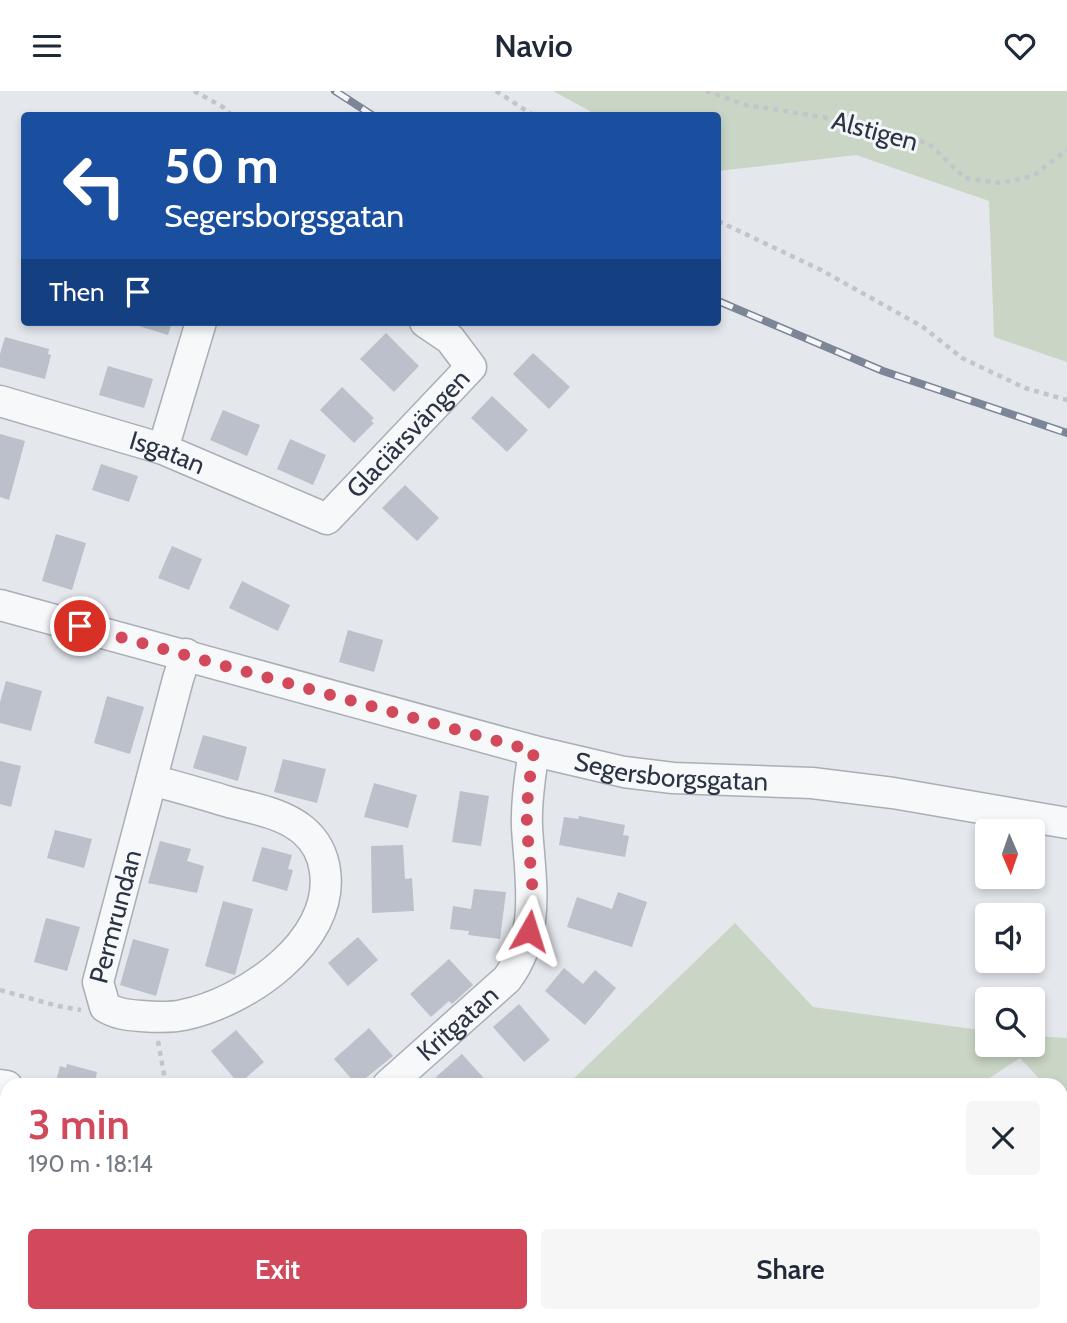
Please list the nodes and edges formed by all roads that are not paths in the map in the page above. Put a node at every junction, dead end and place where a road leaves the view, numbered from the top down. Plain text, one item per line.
1 (200, 326) edge
2 (431, 326) edge
3 (0, 401) edge
4 (163, 449) junction
5 (327, 519) joint
6 (0, 605) edge
7 (186, 654) junction
8 (534, 751) junction
9 (152, 780) junction
10 (1067, 823) edge
11 (396, 1078) edge

1 - 4 street
2 - 5 street, Glaciärsvängen
3 - 4 street, Isgatan
4 - 5 street, Isgatan
6 - 7 street, Segersborgsgatan
7 - 8 street, Segersborgsgatan
7 - 9 street, Permrundan
8 - 10 street, Segersborgsgatan
8 - 11 street, Kritgatan
9 - 9 street, Permrundan

